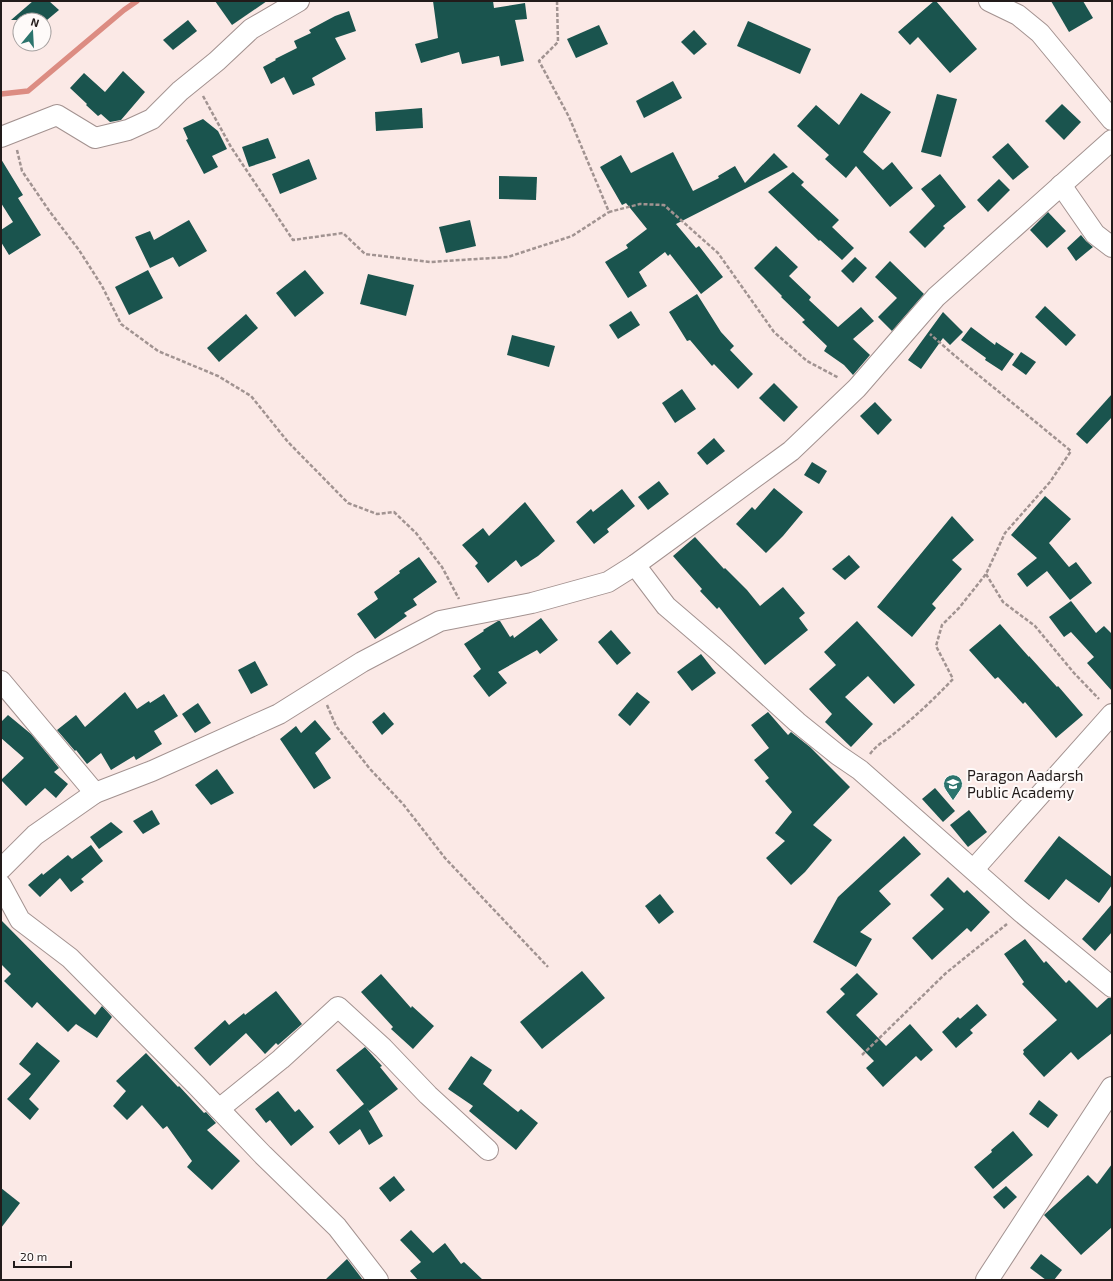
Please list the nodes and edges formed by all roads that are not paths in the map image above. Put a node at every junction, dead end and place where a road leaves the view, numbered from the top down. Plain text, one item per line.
1 (299, 1) edge
2 (990, 1) edge
3 (1112, 120) edge
4 (7, 134) edge
5 (1112, 140) edge
6 (1060, 185) junction
7 (1112, 247) edge
8 (635, 565) junction
9 (1, 681) edge
10 (1107, 708) edge
11 (95, 793) junction
12 (1, 869) edge
13 (974, 869) junction
14 (1, 885) edge
15 (1112, 987) edge
16 (1112, 1088) edge
17 (219, 1109) junction
18 (488, 1150) dead end
19 (378, 1280) edge
20 (988, 1280) edge

1 - 4 street
2 - 3 street
5 - 6 street
6 - 7 street
6 - 8 street
8 - 11 street
8 - 13 street
9 - 11 street
10 - 13 street
11 - 12 street
13 - 15 street
14 - 17 street
16 - 20 street
17 - 18 street
17 - 19 street

